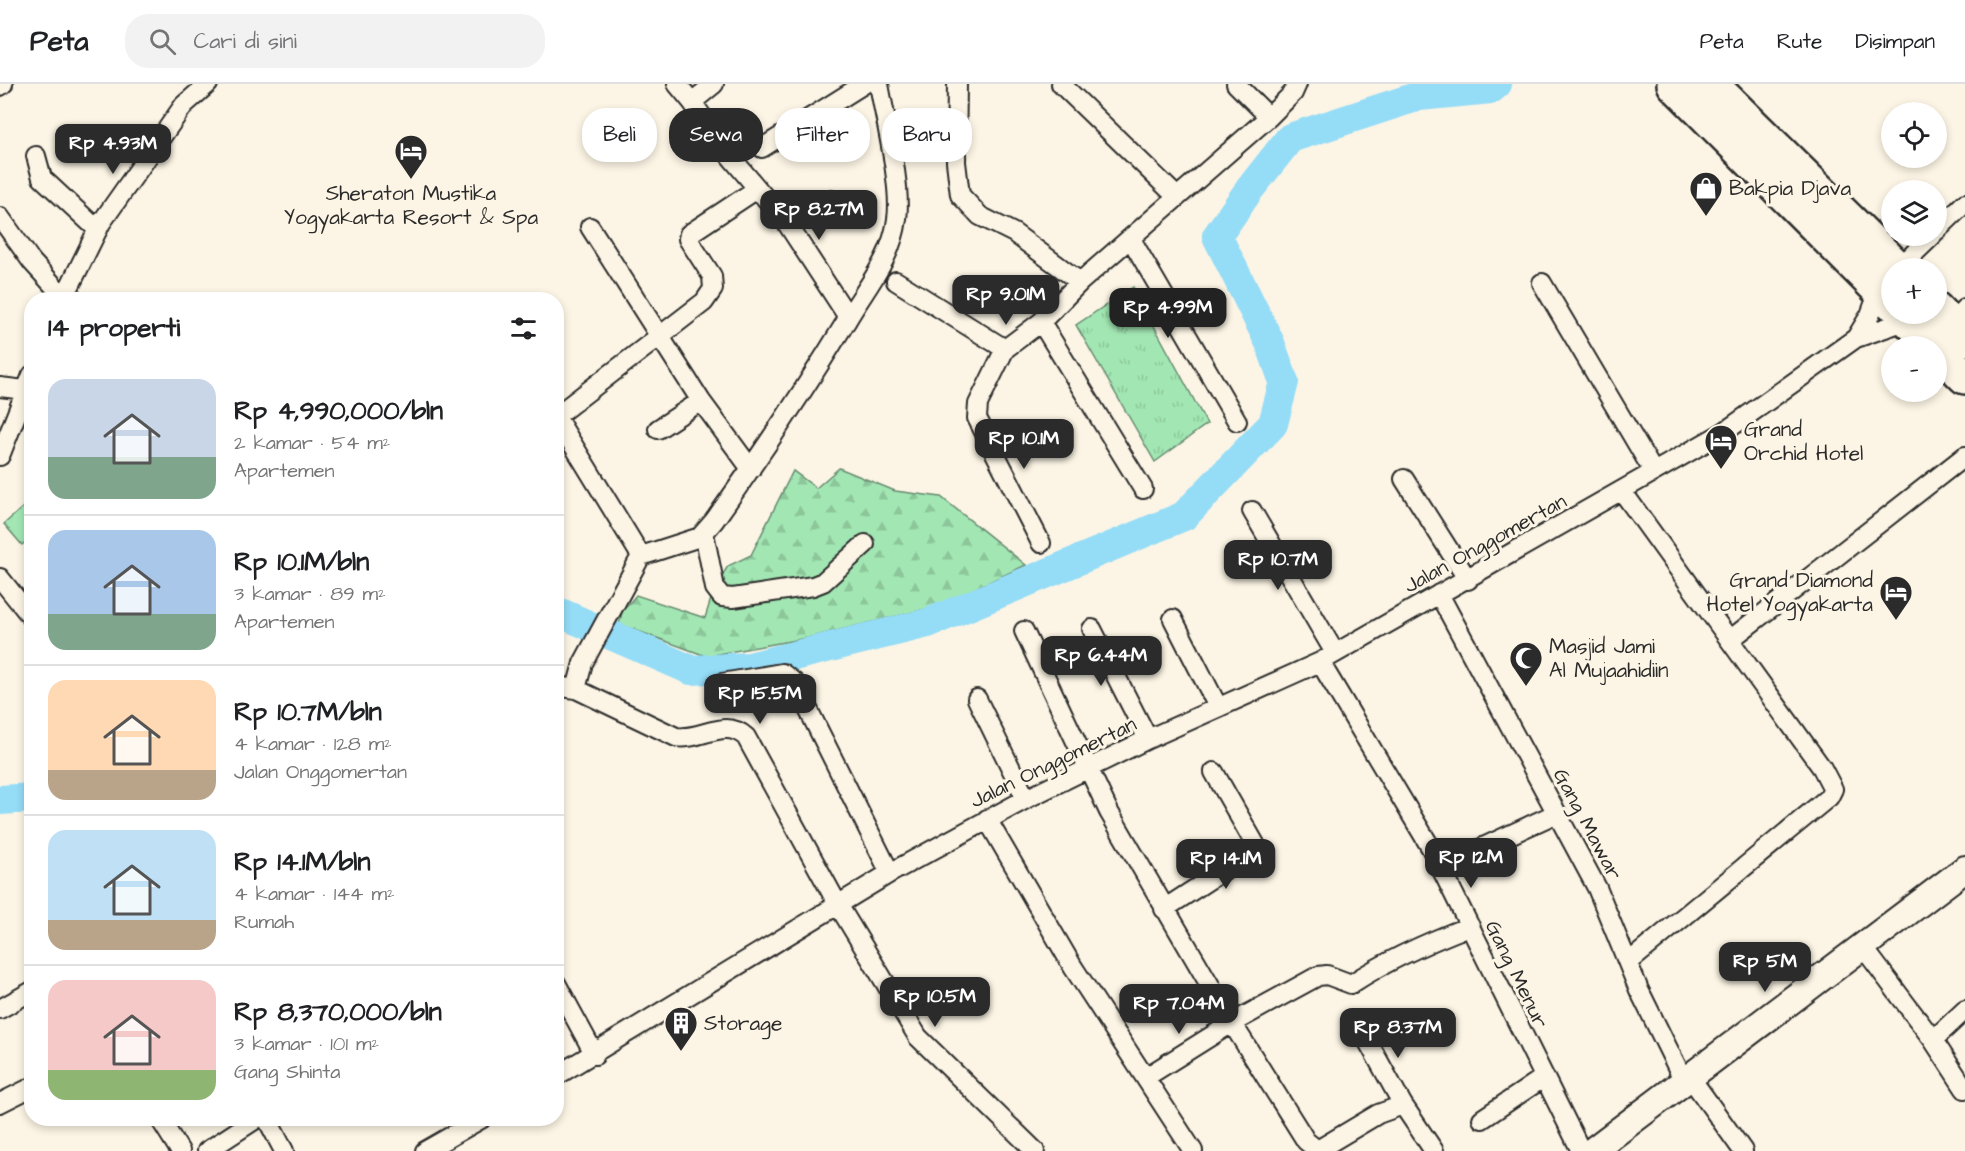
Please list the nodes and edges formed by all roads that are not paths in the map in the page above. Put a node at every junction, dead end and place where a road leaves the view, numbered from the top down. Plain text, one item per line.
1 (208, 84) edge
2 (677, 84) edge
3 (714, 84) edge
4 (864, 84) edge
5 (879, 84) edge
6 (957, 84) edge
7 (1061, 84) edge
8 (1236, 84) edge
9 (1297, 84) edge
10 (1674, 84) edge
11 (1711, 84) edge
12 (692, 102) junction
13 (1269, 117) junction
14 (763, 147) edge
15 (36, 156) dead end
16 (757, 189) junction
17 (1177, 197) junction
18 (830, 200) dead end
19 (1965, 203) edge
20 (0, 217) edge
21 (1947, 220) edge
22 (788, 225) junction
23 (590, 227) dead end
24 (98, 230) junction
25 (1131, 239) junction
26 (1881, 267) edge
27 (1881, 273) edge
28 (896, 280) dead end
29 (1080, 282) junction
30 (1542, 283) dead end
31 (57, 292) edge
32 (67, 292) edge
33 (1881, 314) edge
34 (848, 317) junction
35 (1041, 322) junction
36 (1890, 324) edge
37 (1930, 324) edge
38 (660, 334) junction
39 (1856, 338) junction
40 (1005, 349) junction
41 (1965, 377) edge
42 (24, 384) edge
43 (0, 387) edge
44 (24, 393) edge
45 (701, 401) junction
46 (564, 411) edge
47 (1238, 421) dead end
48 (658, 429) dead end
49 (564, 430) edge
50 (0, 456) edge
51 (1965, 456) edge
52 (751, 469) junction
53 (1653, 471) junction
54 (1404, 479) dead end
55 (1143, 489) dead end
56 (1622, 490) junction
57 (1252, 511) dead end
58 (704, 533) junction
59 (1041, 543) dead end
60 (864, 544) dead end
61 (641, 556) junction
62 (0, 578) edge
63 (1468, 580) junction
64 (1439, 594) junction
65 (24, 608) edge
66 (1173, 619) dead end
67 (1092, 629) dead end
68 (1024, 631) dead end
69 (1731, 639) junction
70 (1328, 657) junction
71 (722, 683) dead end
72 (564, 687) edge
73 (576, 689) junction
74 (977, 699) dead end
75 (1218, 707) junction
76 (1148, 739) junction
77 (1089, 768) junction
78 (1214, 772) dead end
79 (1026, 798) junction
80 (1557, 813) junction
81 (987, 819) junction
82 (1440, 867) junction
83 (1965, 869) edge
84 (890, 873) junction
85 (837, 903) junction
86 (1164, 909) junction
87 (1470, 926) junction
88 (1863, 946) junction
89 (1629, 962) junction
90 (24, 996) edge
91 (564, 998) edge
92 (0, 1010) edge
93 (1965, 1010) edge
94 (1232, 1023) junction
95 (1362, 1031) dead end
96 (1934, 1040) junction
97 (595, 1054) junction
98 (564, 1071) edge
99 (1146, 1077) junction
100 (1543, 1078) junction
101 (1687, 1079) junction
102 (1965, 1089) edge
103 (24, 1091) edge
104 (0, 1103) edge
105 (1403, 1105) junction
106 (1482, 1119) dead end
107 (164, 1126) edge
108 (245, 1126) edge
109 (271, 1126) edge
110 (469, 1126) edge
111 (1596, 1149) edge
112 (180, 1151) edge
113 (207, 1151) edge
114 (284, 1151) edge
115 (425, 1151) edge
116 (1035, 1151) edge
117 (1193, 1151) edge
118 (1434, 1151) edge
119 (1743, 1151) edge

1 - 24 street
2 - 12 street
3 - 12 street
4 - 14 street
5 - 34 street
6 - 29 street
7 - 17 street
8 - 13 street
9 - 13 street
10 - 27 highway
11 - 26 highway
12 - 16 street
13 - 17 street
15 - 24 street
16 - 22 street
16 - 38 street
17 - 25 street
18 - 22 street
19 - 21 street
20 - 31 street
22 - 34 street
23 - 38 street
24 - 32 street
25 - 29 street
25 - 47 street
28 - 40 street
29 - 35 street
30 - 53 street
33 - 39 street
34 - 52 street
35 - 40 street
35 - 55 street
36 - 39 street
37 - 41 highway
38 - 45 street
38 - 46 street
39 - 53 street, Jalan Onggomertan
40 - 59 street
42 - 43 street
44 - 50 street
45 - 48 street
45 - 52 street
49 - 61 street
51 - 69 street
52 - 58 street
53 - 56 street, Jalan Onggomertan
54 - 63 street
56 - 63 street, Jalan Onggomertan
56 - 69 street
57 - 70 street, Gang Menur
58 - 60 street
58 - 61 street
61 - 73 street
62 - 65 street
63 - 64 street, Jalan Onggomertan
64 - 70 street, Jalan Onggomertan
64 - 80 street, Gang Mawar
66 - 75 street
67 - 76 street
68 - 77 street
69 - 89 street
70 - 75 street, Jalan Onggomertan
70 - 82 street, Gang Menur
71 - 84 street
72 - 73 street
73 - 85 street
74 - 79 street
75 - 76 street, Jalan Onggomertan
76 - 77 street, Jalan Onggomertan
77 - 79 street, Jalan Onggomertan
77 - 86 street
78 - 86 street
79 - 81 street, Jalan Onggomertan
80 - 82 street
80 - 89 street, Gang Mawar
81 - 84 street, Jalan Onggomertan
81 - 99 street
82 - 87 street, Gang Menur
83 - 88 street
84 - 85 street, Jalan Onggomertan
85 - 97 street, Jalan Onggomertan
85 - 116 street
86 - 94 street
87 - 94 street
87 - 100 street, Gang Menur
88 - 96 street
88 - 101 street
89 - 101 street, Gang Mawar
90 - 92 street
91 - 97 street
93 - 96 street
94 - 99 street
94 - 105 street
95 - 105 street
96 - 102 street
97 - 98 street, Jalan Onggomertan
99 - 117 street
100 - 106 street
100 - 111 street, Gang Menur
101 - 111 street
101 - 119 street, Gang Mawar
103 - 104 street
105 - 118 street
107 - 112 street
108 - 113 street
109 - 114 street
110 - 115 street

